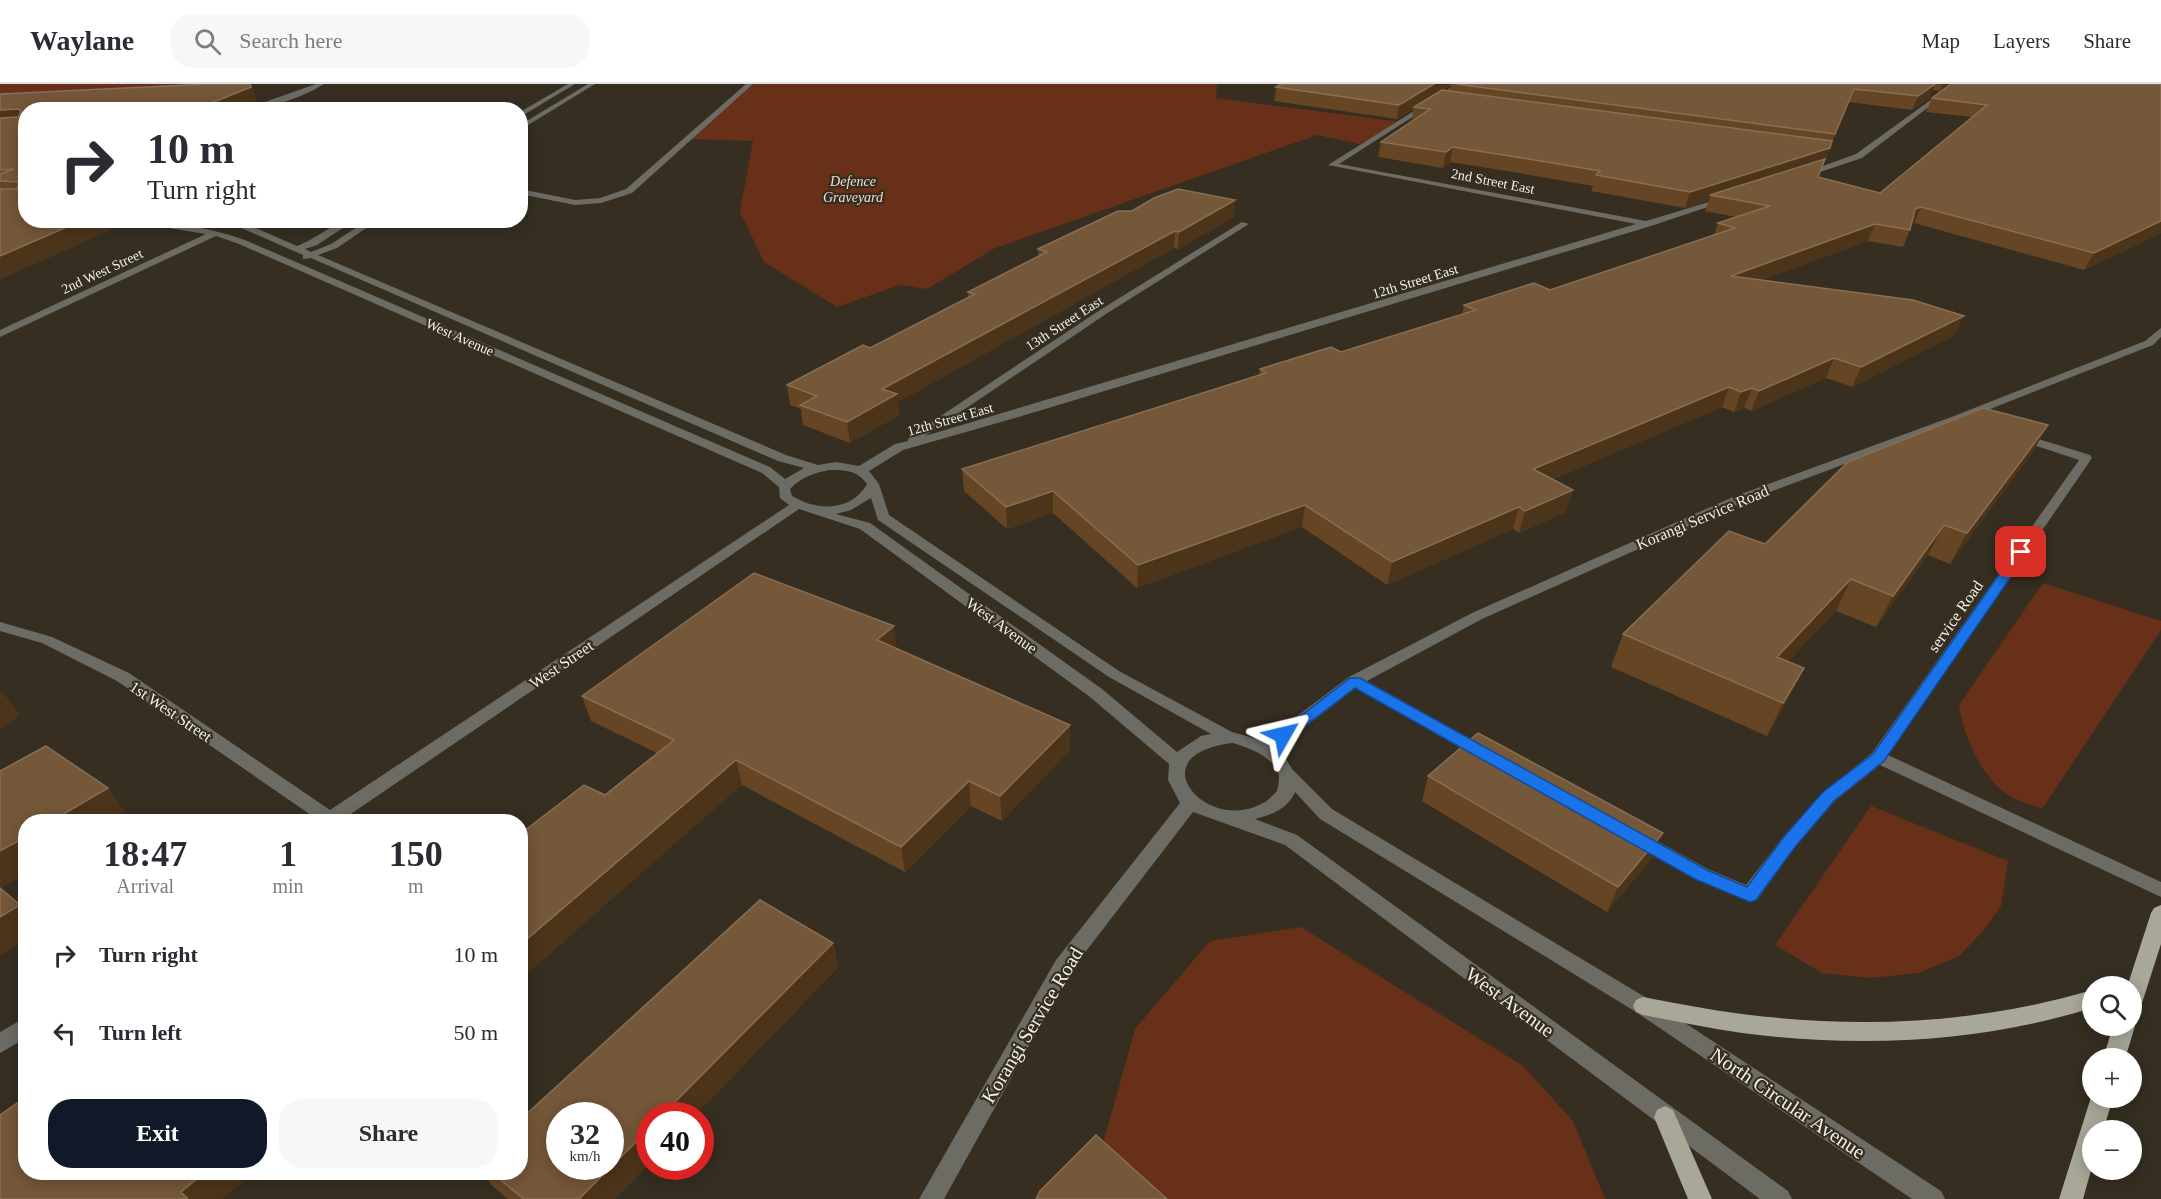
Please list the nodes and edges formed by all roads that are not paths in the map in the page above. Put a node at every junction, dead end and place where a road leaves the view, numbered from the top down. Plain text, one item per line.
1 (321, 84) edge
2 (572, 84) edge
3 (592, 84) edge
4 (750, 84) edge
5 (1461, 84) edge
6 (1962, 84) edge
7 (1930, 94) edge
8 (1941, 95) junction
9 (1439, 99) junction
10 (1450, 100) edge
11 (275, 102) edge
12 (528, 111) edge
13 (528, 123) edge
14 (1836, 153) edge
15 (1859, 156) junction
16 (1793, 178) edge
17 (528, 193) edge
18 (1738, 196) edge
19 (1245, 224) dead end
20 (1650, 225) junction
21 (180, 228) edge
22 (248, 228) edge
23 (339, 228) edge
24 (362, 228) edge
25 (216, 233) junction
26 (298, 249) junction
27 (311, 255) junction
28 (275, 256) junction
29 (289, 262) junction
30 (2161, 331) edge
31 (0, 334) edge
32 (1958, 418) junction
33 (1979, 425) edge
34 (2001, 432) edge
35 (899, 447) junction
36 (817, 468) junction
37 (861, 470) junction
38 (873, 484) junction
39 (786, 486) junction
40 (796, 506) junction
41 (812, 511) junction
42 (0, 626) edge
43 (1355, 681) junction
44 (1229, 737) junction
45 (1266, 748) junction
46 (1878, 758) junction
47 (1497, 761) edge
48 (1177, 762) junction
49 (1288, 774) junction
50 (1190, 802) junction
51 (318, 814) edge
52 (338, 814) edge
53 (1233, 818) junction
54 (1620, 829) edge
55 (2161, 890) edge
56 (2161, 913) edge
57 (2138, 976) edge
58 (2082, 1002) edge
59 (1643, 1006) junction
60 (18, 1032) edge
61 (0, 1044) edge
62 (2099, 1108) edge
63 (1665, 1117) junction
64 (931, 1199) edge
65 (1700, 1199) edge
66 (1780, 1199) edge
67 (1933, 1199) edge
68 (2071, 1199) edge

1 - 11 street
2 - 12 street
3 - 13 street
4 - 17 street
5 - 9 street
6 - 8 street
7 - 8 street
8 - 15 street
9 - 10 street
9 - 20 street, 2nd Street East
14 - 15 street
15 - 16 street
18 - 20 street, 12th Street East
19 - 35 street, 13th Street East
20 - 35 street, 12th Street East
21 - 25 street, West Avenue
22 - 26 street, West Avenue
23 - 26 street
24 - 27 street
25 - 28 street, West Avenue
25 - 31 street, 2nd West Street
26 - 27 street, West Avenue
26 - 28 street
27 - 29 street
27 - 36 street, West Avenue
28 - 29 street, West Avenue
29 - 39 street, West Avenue
30 - 32 street, Korangi Service Road
32 - 33 street
32 - 43 street, Korangi Service Road
34 - 46 street, service Road
35 - 37 street, 12th Street East
36 - 37 street
36 - 39 street
37 - 38 street
38 - 41 street
38 - 44 street, West Avenue
39 - 40 street
40 - 41 street, West Avenue
40 - 52 street, West Street
41 - 48 street, West Avenue
42 - 51 street, 1st West Street
43 - 45 street, Korangi Service Road
43 - 47 street
44 - 45 street
44 - 48 street
45 - 49 street
46 - 54 street
46 - 55 street
48 - 50 street
49 - 53 street
49 - 59 street
50 - 53 street
50 - 64 street, Korangi Service Road
53 - 63 street, West Avenue
56 - 57 main road
58 - 59 main road
59 - 67 street, North Circular Avenue
60 - 61 street
62 - 68 main road
63 - 65 main road
63 - 66 street, West Avenue

